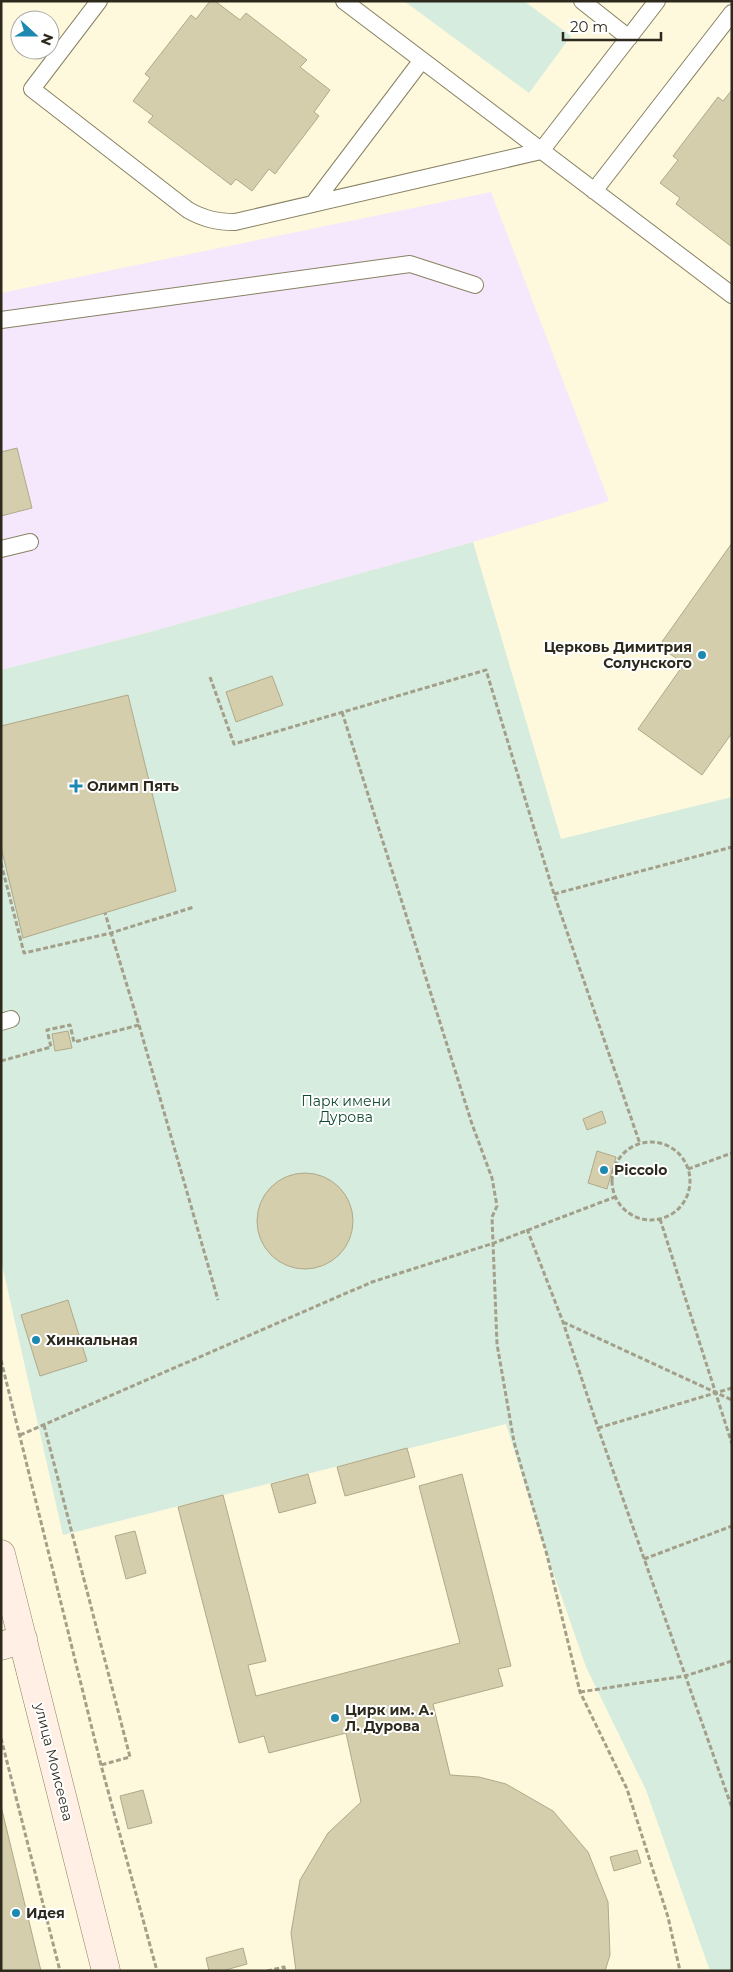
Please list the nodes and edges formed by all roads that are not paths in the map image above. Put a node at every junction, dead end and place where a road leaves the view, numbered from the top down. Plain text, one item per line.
1 (99, 1) edge
2 (344, 1) edge
3 (582, 1) edge
4 (657, 1) edge
5 (732, 13) edge
6 (629, 38) junction
7 (422, 60) junction
8 (541, 151) junction
9 (594, 191) junction
10 (313, 204) junction
11 (475, 285) dead end
12 (732, 295) edge
13 (1, 320) edge
14 (30, 542) dead end
15 (1, 549) edge
16 (1, 1554) edge
17 (12, 1643) edge
18 (106, 1971) edge

1 - 10 lane
2 - 7 lane
3 - 6 lane
4 - 6 lane
5 - 9 lane
6 - 8 lane
7 - 8 lane
7 - 10 lane
8 - 9 lane
8 - 10 lane
9 - 12 lane
11 - 13 lane
14 - 15 lane
16 - 17 street, улица Моисеева
17 - 18 street, улица Моисеева

